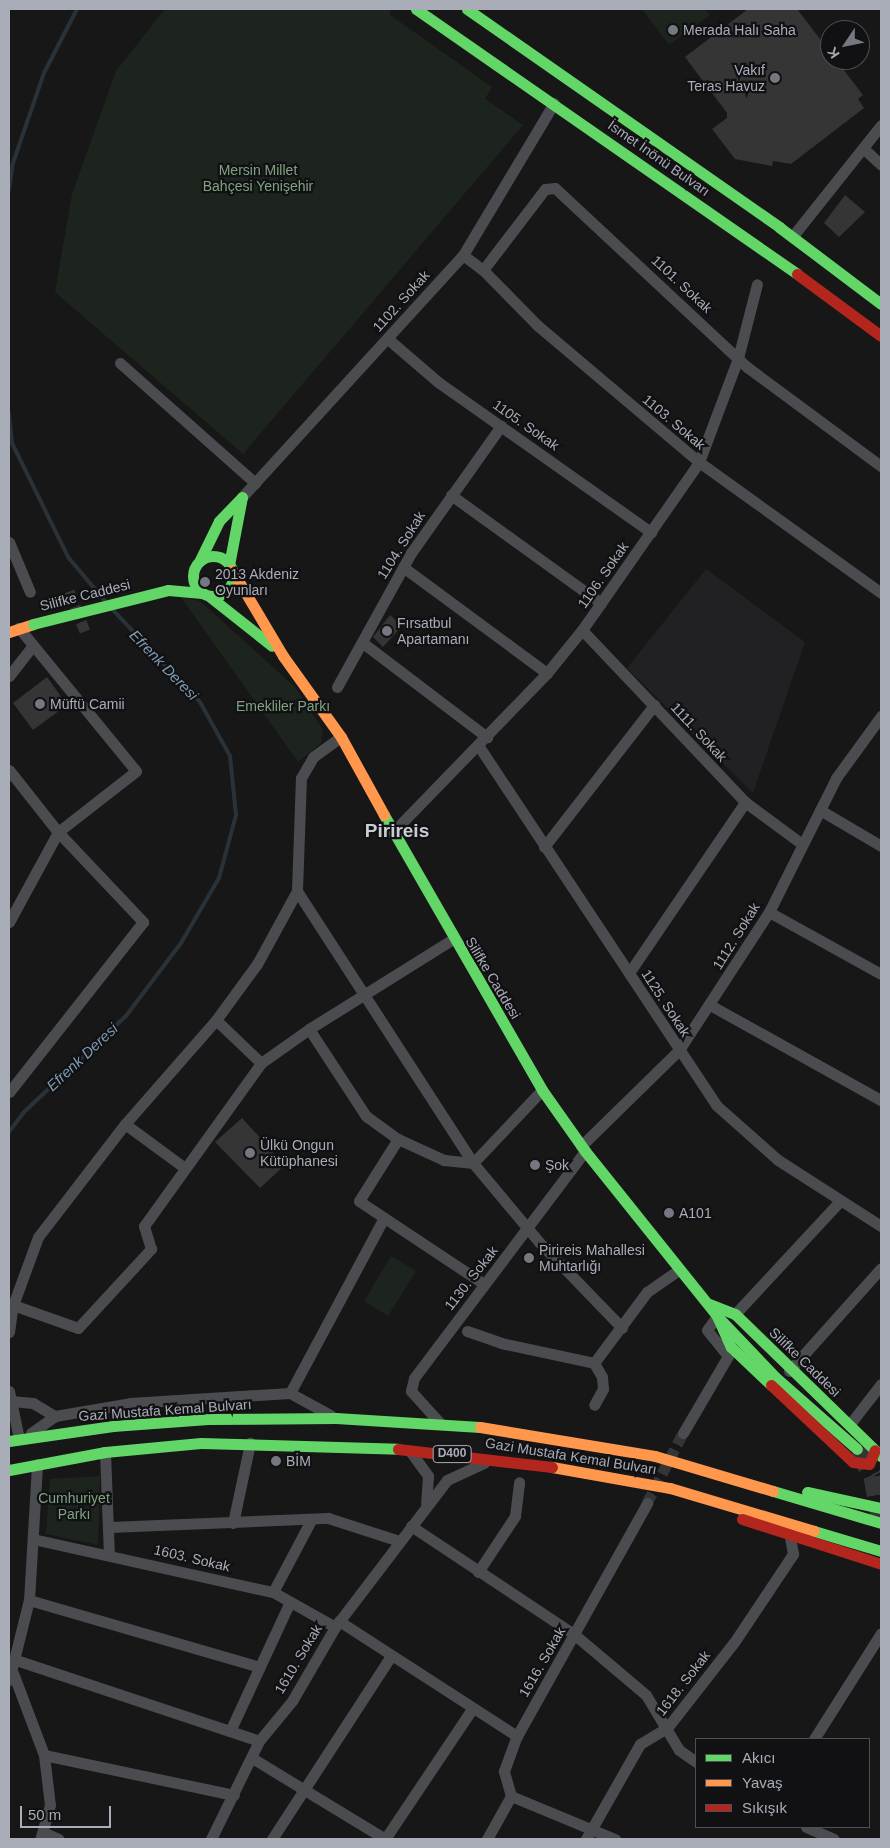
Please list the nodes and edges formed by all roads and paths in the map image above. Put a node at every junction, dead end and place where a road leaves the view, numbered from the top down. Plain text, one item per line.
1 (416, 9) edge
2 (467, 9) edge
3 (578, 85) junction
4 (554, 103) junction
5 (881, 125) edge
6 (863, 148) junction
7 (881, 165) edge
8 (792, 237) junction
9 (463, 255) junction
10 (483, 270) junction
11 (757, 284) dead end
12 (881, 304) edge
13 (881, 336) edge
14 (388, 338) junction
15 (738, 358) junction
16 (120, 363) dead end
17 (501, 426) junction
18 (699, 462) junction
19 (881, 466) edge
20 (255, 483) junction
21 (451, 494) junction
22 (242, 498) junction
23 (651, 532) junction
24 (9, 542) edge
25 (200, 560) junction
26 (231, 567) junction
27 (403, 567) junction
28 (193, 570) junction
29 (168, 590) junction
30 (30, 592) dead end
31 (881, 593) edge
32 (206, 595) junction
33 (601, 603) junction
34 (14, 630) edge
35 (582, 630) junction
36 (362, 643) junction
37 (32, 647) junction
38 (283, 656) junction
39 (547, 673) junction
40 (9, 676) edge
41 (337, 687) dead end
42 (654, 705) junction
43 (879, 724) edge
44 (341, 737) junction
45 (486, 737) junction
46 (478, 745) junction
47 (9, 770) edge
48 (745, 802) junction
49 (820, 810) junction
50 (58, 832) junction
51 (392, 833) junction
52 (802, 844) junction
53 (881, 846) edge
54 (544, 847) junction
55 (297, 891) junction
56 (769, 912) junction
57 (9, 922) edge
58 (453, 940) junction
59 (629, 973) junction
60 (881, 974) edge
61 (366, 993) junction
62 (710, 1005) junction
63 (216, 1020) junction
64 (309, 1029) junction
65 (679, 1050) junction
66 (262, 1063) junction
67 (542, 1090) junction
68 (9, 1092) edge
69 (881, 1100) edge
70 (125, 1124) junction
71 (398, 1139) junction
72 (583, 1149) junction
73 (473, 1163) junction
74 (185, 1168) junction
75 (840, 1201) junction
76 (384, 1218) junction
77 (881, 1226) edge
78 (529, 1228) junction
79 (881, 1268) edge
80 (679, 1270) junction
81 (484, 1284) junction
82 (702, 1299) junction
83 (13, 1305) junction
84 (735, 1314) junction
85 (717, 1316) junction
86 (622, 1328) junction
87 (468, 1331) dead end
88 (9, 1332) edge
89 (594, 1363) junction
90 (789, 1370) junction
91 (881, 1384) edge
92 (290, 1393) junction
93 (10, 1396) edge
94 (594, 1405) dead end
95 (56, 1416) junction
96 (336, 1418) junction
97 (439, 1422) junction
98 (850, 1424) junction
99 (684, 1433) tunnel mouth
100 (16, 1440) edge
101 (250, 1443) junction
102 (407, 1449) junction
103 (857, 1449) tunnel mouth
104 (105, 1452) junction
105 (878, 1453) edge
106 (496, 1459) junction
107 (38, 1464) junction
108 (11, 1470) edge
109 (746, 1481) junction
110 (519, 1482) dead end
111 (670, 1488) junction
112 (426, 1503) junction
113 (647, 1503) tunnel mouth
114 (881, 1508) edge
115 (310, 1522) junction
116 (233, 1523) junction
117 (881, 1523) edge
118 (411, 1526) junction
119 (110, 1527) junction
120 (790, 1537) junction
121 (33, 1539) junction
122 (399, 1541) junction
123 (881, 1551) edge
124 (109, 1554) junction
125 (857, 1558) junction
126 (881, 1564) edge
127 (478, 1572) junction
128 (881, 1574) edge
129 (273, 1592) junction
130 (29, 1600) junction
131 (290, 1602) junction
132 (337, 1624) junction
133 (881, 1633) edge
134 (575, 1635) junction
135 (391, 1656) junction
136 (16, 1660) junction
137 (259, 1667) junction
138 (11, 1677) edge
139 (472, 1709) junction
140 (667, 1728) junction
141 (230, 1731) junction
142 (517, 1736) junction
143 (815, 1738) edge
144 (259, 1741) junction
145 (44, 1755) junction
146 (252, 1758) junction
147 (695, 1761) edge
148 (304, 1788) junction
149 (234, 1795) junction
150 (511, 1796) junction
151 (591, 1827) junction
152 (808, 1828) edge
153 (41, 1836) edge
154 (59, 1839) edge
155 (211, 1839) edge
156 (272, 1839) edge
157 (385, 1839) edge
158 (487, 1839) edge
159 (586, 1839) edge
160 (615, 1839) edge
161 (834, 1839) edge

1 - 4 main road, İsmet İnönü Bulvarı
2 - 3 main road, İsmet İnönü Bulvarı
3 - 4 main road
3 - 8 main road, İsmet İnönü Bulvarı
4 - 9 street, 1102. Sokak
4 - 13 main road, İsmet İnönü Bulvarı
5 - 6 street
6 - 7 street
6 - 8 street
8 - 12 main road, İsmet İnönü Bulvarı
9 - 10 street, 1103. Sokak
9 - 14 street, 1102. Sokak
10 - 15 street, 1101. Sokak
10 - 18 street, 1103. Sokak
11 - 15 street, 1106. Sokak
14 - 17 street, 1105. Sokak
14 - 20 street, 1102. Sokak
15 - 18 street, 1106. Sokak
15 - 19 street, 1101. Sokak
16 - 20 street
17 - 21 street, 1104. Sokak
17 - 23 street, 1105. Sokak
18 - 23 street, 1106. Sokak
18 - 31 street, 1103. Sokak
20 - 22 street, 1102. Sokak
21 - 27 street, 1104. Sokak
21 - 33 street
22 - 25 main road
22 - 26 main road
23 - 33 street, 1106. Sokak
24 - 30 street
25 - 26 main road
25 - 28 main road
26 - 32 main road
26 - 38 main road
27 - 36 street, 1104. Sokak
27 - 39 street
28 - 29 main road
28 - 32 main road
29 - 32 main road
29 - 34 main road, Silifke Caddesi, bridge
32 - 38 main road
33 - 35 street, 1106. Sokak
34 - 37 street
35 - 39 street, 1106. Sokak
35 - 42 street, 1111. Sokak
36 - 41 street, 1104. Sokak
36 - 45 street
37 - 40 street
37 - 50 street
38 - 44 main road, Silifke Caddesi
39 - 45 street, 1106. Sokak
42 - 48 street, 1111. Sokak
42 - 54 street
43 - 49 street, 1112. Sokak
44 - 51 main road, Silifke Caddesi
44 - 55 street
45 - 46 street, 1106. Sokak
46 - 51 street, 1106. Sokak
46 - 54 street, 1125. Sokak
47 - 50 street
48 - 52 street, 1111. Sokak
48 - 59 street
49 - 52 street, 1112. Sokak
49 - 53 street
50 - 57 street
50 - 68 street
51 - 58 main road, Silifke Caddesi
52 - 56 street, 1112. Sokak
54 - 59 street, 1125. Sokak
55 - 61 street
55 - 63 street
56 - 60 street
56 - 62 street, 1112. Sokak
58 - 61 street
58 - 67 main road, Silifke Caddesi
59 - 65 street, 1125. Sokak
61 - 64 street
61 - 73 street
62 - 65 street, 1112. Sokak
62 - 69 street
63 - 66 street
63 - 70 street
64 - 66 street
64 - 71 street
65 - 72 street, 1112. Sokak
65 - 75 street, 1125. Sokak
66 - 74 street
67 - 72 main road, Silifke Caddesi
67 - 73 street
70 - 74 street
70 - 83 street
71 - 73 street
71 - 76 street
72 - 78 street, 1130. Sokak
72 - 80 main road, Silifke Caddesi
73 - 78 street
74 - 83 street
75 - 77 street, 1125. Sokak
75 - 84 street
76 - 81 street
76 - 92 street
78 - 81 street, 1130. Sokak
78 - 86 street
79 - 90 street
80 - 82 main road, Silifke Caddesi
80 - 86 street
81 - 97 street, 1130. Sokak
82 - 84 main road, Silifke Caddesi
82 - 85 main road, Silifke Caddesi
83 - 88 street
84 - 90 main road, Silifke Caddesi
85 - 99 street
85 - 103 main road
85 - 105 main road
86 - 89 street
87 - 89 street
89 - 94 street
90 - 98 main road, Silifke Caddesi
91 - 98 street
92 - 95 street
92 - 96 street
93 - 95 street
93 - 100 street
95 - 100 street
96 - 97 main road, Gazi Mustafa Kemal Bulvarı / D400
96 - 100 main road, Gazi Mustafa Kemal Bulvarı / D400
97 - 109 main road, Gazi Mustafa Kemal Bulvarı / D400
98 - 105 main road, Silifke Caddesi
101 - 102 main road, Gazi Mustafa Kemal Bulvarı / D400
101 - 104 main road, Gazi Mustafa Kemal Bulvarı / D400
101 - 116 street
102 - 106 main road, Gazi Mustafa Kemal Bulvarı / D400
102 - 112 street
104 - 107 main road, Gazi Mustafa Kemal Bulvarı / D400
104 - 119 street
106 - 111 main road, Gazi Mustafa Kemal Bulvarı / D400
106 - 112 street, 1610. Sokak
107 - 108 main road, Gazi Mustafa Kemal Bulvarı / D400
107 - 121 street
109 - 114 main road
109 - 117 main road, Gazi Mustafa Kemal Bulvarı / D400
110 - 127 street
111 - 120 main road
111 - 123 main road, Gazi Mustafa Kemal Bulvarı / D400
112 - 118 street, 1610. Sokak
113 - 134 street, 1616. Sokak
115 - 116 street
115 - 122 street
115 - 129 street
116 - 119 street
118 - 122 street, 1610. Sokak
118 - 127 street
119 - 124 street
120 - 125 main road
120 - 140 street, 1618. Sokak
121 - 124 street, 1603. Sokak
121 - 130 street
122 - 132 street, 1610. Sokak
124 - 129 street, 1603. Sokak
125 - 126 main road
125 - 128 main road
127 - 134 street
129 - 131 street, 1603. Sokak
130 - 136 street
130 - 137 street
131 - 132 street, 1603. Sokak
131 - 137 street
132 - 135 street, 1603. Sokak
132 - 144 street, 1610. Sokak
133 - 143 street
134 - 140 street
134 - 142 street, 1616. Sokak
135 - 139 street, 1603. Sokak
135 - 148 street
136 - 138 street
136 - 141 street
137 - 141 street
138 - 145 street
139 - 142 street, 1603. Sokak
139 - 157 street
140 - 147 street
140 - 151 street, 1618. Sokak
141 - 144 street
142 - 150 street, 1616. Sokak
144 - 146 street, 1610. Sokak
145 - 149 street
145 - 153 street
146 - 148 street
146 - 149 street, 1610. Sokak
148 - 156 street
148 - 157 street
149 - 155 street, 1610. Sokak
150 - 151 street
150 - 158 street
151 - 159 street, 1618. Sokak
151 - 160 street
152 - 161 street
153 - 154 street

